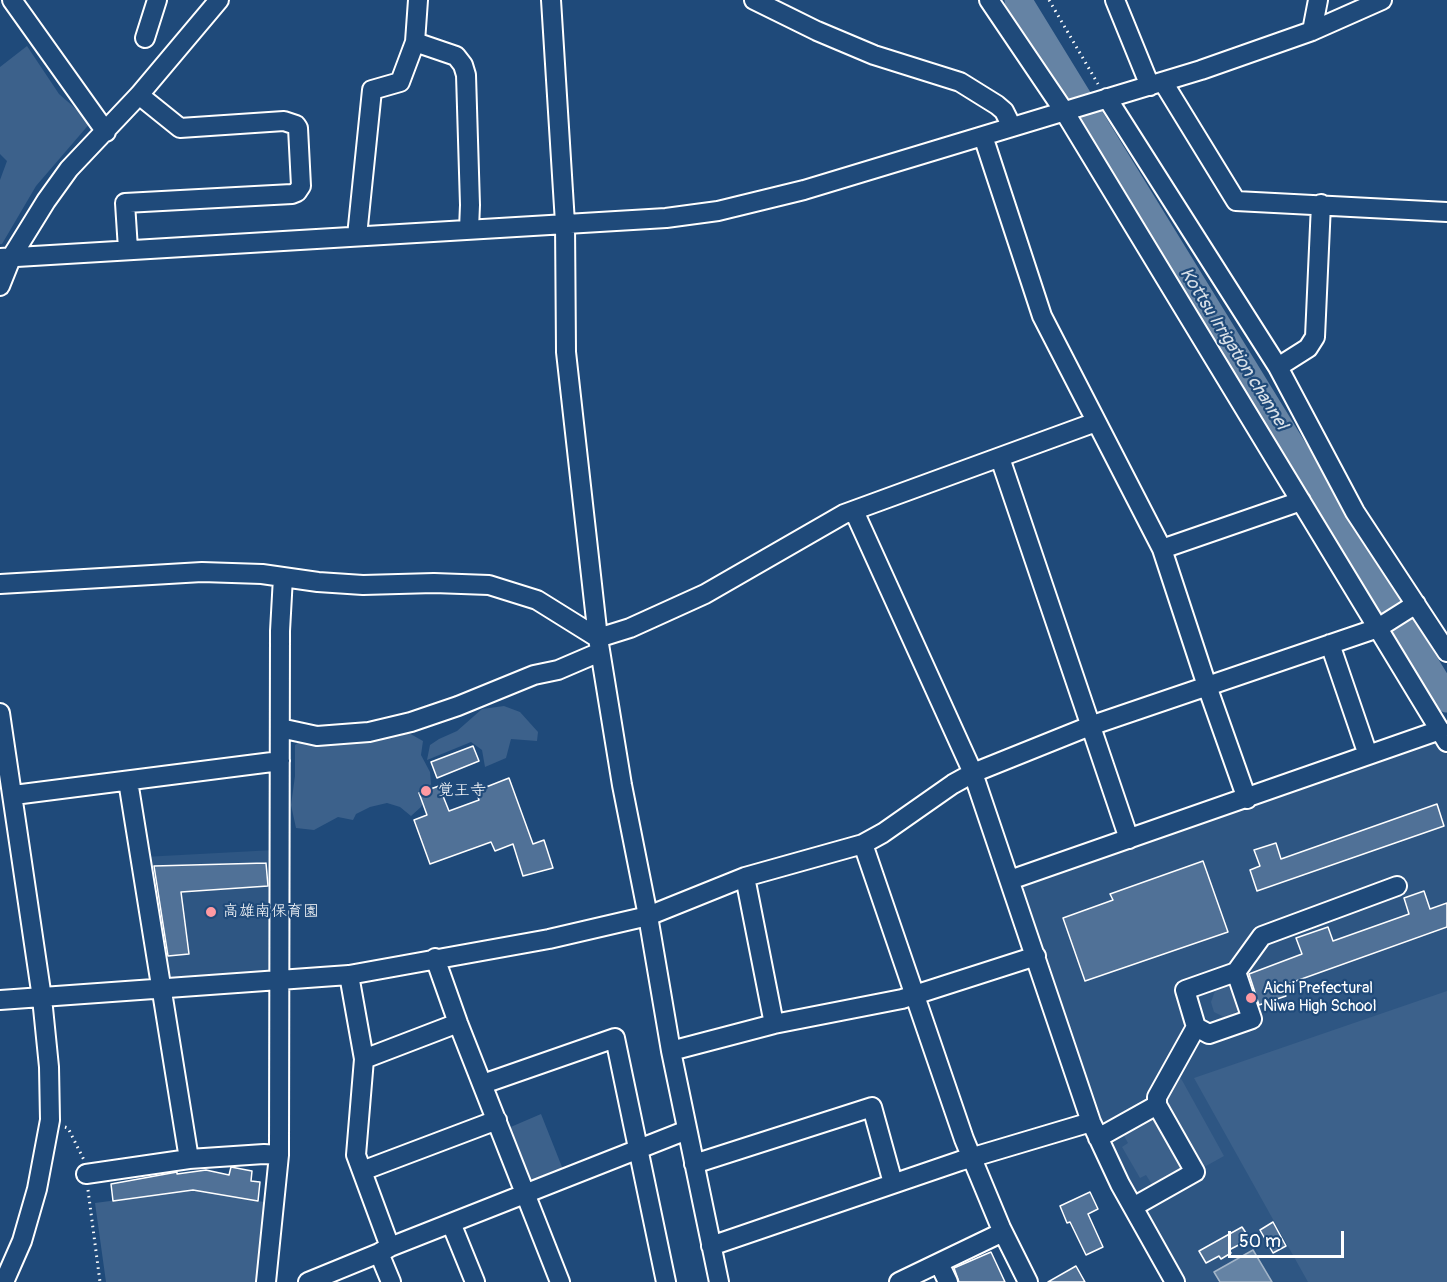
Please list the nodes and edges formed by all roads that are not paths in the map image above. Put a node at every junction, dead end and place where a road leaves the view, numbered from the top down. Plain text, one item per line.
1 (12, 0) edge
2 (157, 0) edge
3 (219, 0) edge
4 (418, 0) edge
5 (551, 0) edge
6 (754, 0) edge
7 (989, 0) edge
8 (1115, 0) edge
9 (1318, 0) edge
10 (1382, 0) edge
11 (1312, 31) junction
12 (145, 38) dead end
13 (415, 42) junction
14 (1157, 84) junction
15 (139, 95) junction
16 (1104, 99) junction
17 (1064, 111) junction
18 (1012, 127) junction
19 (106, 132) junction
20 (983, 136) junction
21 (1321, 204) junction
22 (1447, 212) edge
23 (564, 224) junction
24 (469, 229) junction
25 (357, 236) junction
26 (128, 249) junction
27 (6, 257) edge
28 (0, 286) edge
29 (1278, 367) junction
30 (1096, 422) junction
31 (1000, 458) junction
32 (1301, 501) junction
33 (854, 511) junction
34 (1162, 549) junction
35 (284, 577) junction
36 (0, 584) edge
37 (1416, 604) junction
38 (1378, 628) junction
39 (1330, 644) junction
40 (599, 645) junction
41 (1447, 652) edge
42 (1207, 686) junction
43 (0, 713) edge
44 (1090, 726) junction
45 (280, 728) junction
46 (1443, 736) edge
47 (1368, 755) junction
48 (280, 761) junction
49 (973, 773) junction
50 (128, 781) junction
51 (14, 795) junction
52 (1247, 799) junction
53 (1129, 839) junction
54 (863, 843) junction
55 (745, 877) junction
56 (1010, 880) junction
57 (1397, 886) dead end
58 (648, 916) junction
59 (1036, 956) junction
60 (435, 958) junction
61 (1236, 972) junction
62 (349, 975) junction
63 (280, 980) junction
64 (163, 989) junction
65 (915, 995) junction
66 (42, 998) junction
67 (0, 1000) edge
68 (458, 1023) junction
69 (774, 1024) junction
70 (1196, 1027) junction
71 (671, 1051) junction
72 (364, 1059) junction
73 (483, 1084) junction
74 (1157, 1105) junction
75 (497, 1120) junction
76 (687, 1130) junction
77 (1095, 1130) junction
78 (639, 1147) junction
79 (279, 1155) junction
80 (972, 1158) junction
81 (189, 1160) junction
82 (694, 1164) junction
83 (362, 1171) junction
84 (86, 1174) road end
85 (893, 1183) junction
86 (525, 1194) junction
87 (1133, 1207) junction
88 (451, 1223) junction
89 (1002, 1230) junction
90 (711, 1246) junction
91 (384, 1250) junction
92 (939, 1263) junction
93 (1171, 1281) edge
94 (4, 1282) edge
95 (266, 1282) edge
96 (308, 1282) edge
97 (391, 1282) edge
98 (475, 1282) edge
99 (560, 1282) edge
100 (666, 1282) edge
101 (719, 1282) edge
102 (899, 1282) edge
103 (948, 1282) edge
104 (1028, 1282) edge

1 - 19 street
2 - 12 street
3 - 15 street
4 - 13 street
5 - 23 street
6 - 18 street
7 - 17 street
8 - 14 street
9 - 11 street
10 - 11 street
11 - 14 street
13 - 24 street
13 - 25 street
14 - 16 street
14 - 21 street
15 - 19 street
15 - 26 street
16 - 17 street
16 - 29 street
17 - 18 street
17 - 32 street
18 - 20 street
19 - 27 street
20 - 23 street
20 - 30 street
21 - 22 street
21 - 29 street
23 - 24 street
23 - 40 street
24 - 25 street
25 - 26 street
26 - 27 street
27 - 28 street
29 - 37 street
30 - 31 street
30 - 34 street
31 - 33 street
31 - 44 street
32 - 34 street
32 - 38 street
33 - 40 street
33 - 49 street
34 - 42 street
35 - 36 street
35 - 40 street
35 - 45 street
37 - 38 street
37 - 41 street
38 - 39 street
38 - 46 street
39 - 42 street
39 - 47 street
40 - 45 street
40 - 58 street
42 - 44 street
42 - 52 street
43 - 51 street
44 - 49 street
44 - 53 street
45 - 48 street
46 - 47 street
47 - 52 street
48 - 50 street
48 - 63 street
49 - 54 street
49 - 56 street
50 - 51 street
50 - 64 street
51 - 66 street
52 - 53 street
53 - 56 street
54 - 55 street
54 - 65 street
55 - 58 street
55 - 69 street
56 - 59 street
57 - 61 street
58 - 60 street
58 - 71 street
59 - 65 street
59 - 77 street
60 - 62 street
60 - 68 street
61 - 70 street
61 - 70 street
62 - 63 street
62 - 72 street
63 - 64 street
63 - 79 street
64 - 66 street
64 - 81 street
65 - 69 street
65 - 80 street
66 - 67 street
66 - 94 street
68 - 72 street
68 - 73 street
69 - 71 street
70 - 74 street
71 - 76 street
72 - 83 street
73 - 75 street
73 - 78 street
74 - 77 street
74 - 87 street
75 - 83 street
75 - 86 street
76 - 78 street
76 - 82 street
77 - 80 street
77 - 87 street
78 - 86 street
78 - 100 street
79 - 81 street
79 - 95 street
80 - 85 street
80 - 89 street
81 - 84 street
82 - 85 street
82 - 90 street
83 - 91 street
85 - 90 street
86 - 88 street
86 - 99 street
87 - 93 street
88 - 91 street
88 - 98 street
89 - 92 street
89 - 104 street
90 - 101 street
91 - 96 street
91 - 97 street
92 - 102 street
92 - 103 street

